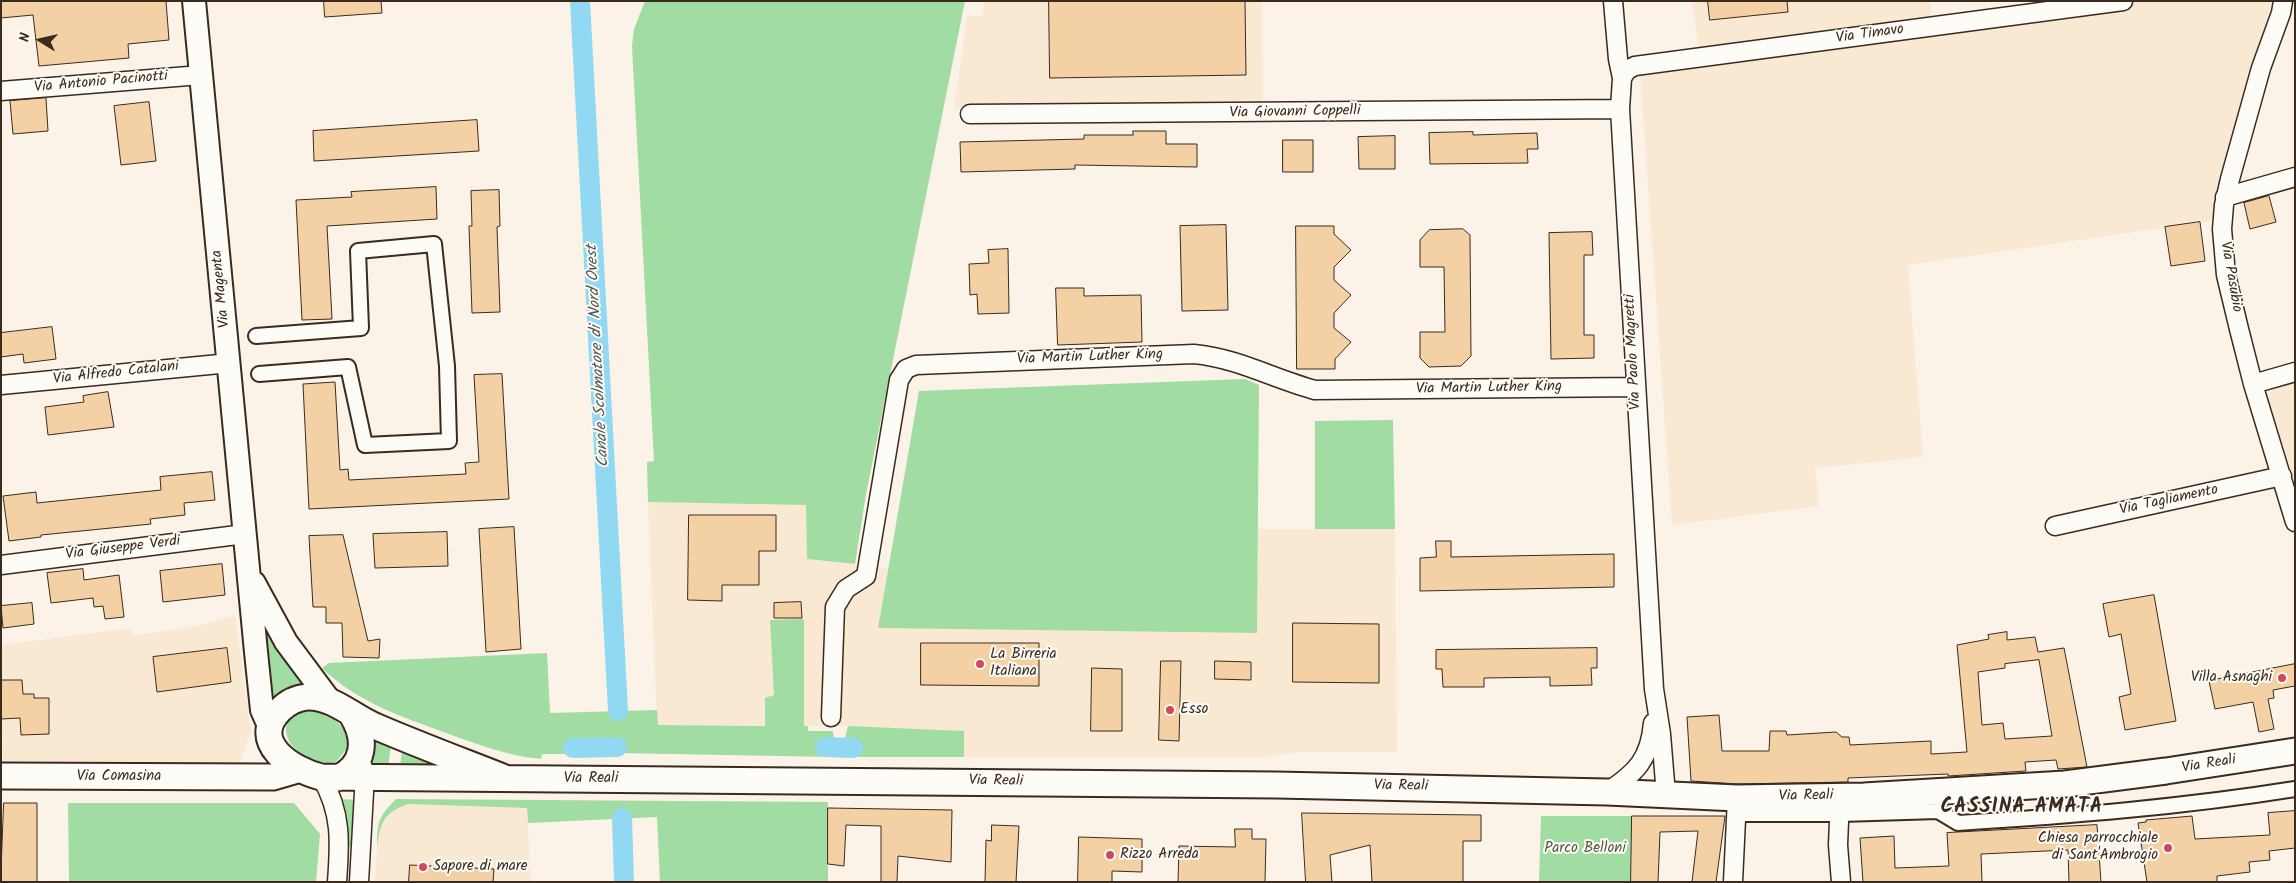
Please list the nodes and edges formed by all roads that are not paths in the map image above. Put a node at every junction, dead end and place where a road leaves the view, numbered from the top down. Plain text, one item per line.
1 (194, 1) edge
2 (1613, 1) edge
3 (2123, 1) edge
4 (2283, 1) edge
5 (201, 75) junction
6 (1622, 78) junction
7 (1, 91) edge
8 (1620, 109) junction
9 (970, 114) dead end
10 (2295, 177) edge
11 (2225, 197) junction
12 (256, 336) dead end
13 (230, 363) junction
14 (2295, 372) edge
15 (259, 374) dead end
16 (2253, 384) junction
17 (1, 385) edge
18 (1636, 387) junction
19 (2282, 476) junction
20 (2295, 522) edge
21 (2055, 526) dead end
22 (245, 534) junction
23 (1, 565) edge
24 (250, 576) junction
25 (330, 701) junction
26 (1655, 703) junction
27 (352, 715) junction
28 (831, 717) dead end
29 (270, 736) junction
30 (362, 750) junction
31 (2295, 751) edge
32 (297, 770) junction
33 (1, 776) edge
34 (236, 777) junction
35 (330, 778) junction
36 (505, 778) junction
37 (370, 783) junction
38 (2295, 789) edge
39 (1607, 792) junction
40 (1666, 795) junction
41 (1841, 805) junction
42 (1737, 806) junction
43 (337, 882) edge
44 (360, 882) edge
45 (1733, 882) edge
46 (1840, 882) edge

1 - 5 street, Via Magenta
2 - 6 street, Via Paolo Magretti
3 - 6 street, Via Timavo
4 - 11 street, Via Pasubio
5 - 7 street, Via Antonio Pacinotti
5 - 13 street, Via Magenta
6 - 8 street, Via Paolo Magretti
8 - 9 street, Via Giovanni Coppelli
8 - 18 street, Via Paolo Magretti
10 - 11 street
11 - 16 street, Via Pasubio
12 - 15 street
13 - 17 street, Via Alfredo Catalani
13 - 22 street, Via Magenta
14 - 16 street
16 - 19 street, Via Pasubio
18 - 26 street, Via Paolo Magretti
18 - 28 street, Via Martin Luther King
19 - 20 street, Via Pasubio
19 - 21 street, Via Tagliamento
22 - 23 street, Via Giuseppe Verdi
22 - 24 street, Via Magenta
24 - 25 street, Via Magenta
24 - 29 street, Via Magenta
25 - 27 main road
25 - 29 main road
26 - 39 street, Via Paolo Magretti
26 - 40 street, Via Paolo Magretti
27 - 30 main road
27 - 36 main road, Via Reali
29 - 32 main road
29 - 34 main road
30 - 35 main road
30 - 37 street
31 - 41 main road, Via Reali
32 - 34 main road
32 - 35 main road
33 - 34 main road, Via Comasina
35 - 37 main road, Via Reali
35 - 43 street
36 - 37 main road, Via Reali
36 - 39 main road, Via Reali
37 - 44 street
38 - 41 street
39 - 40 main road, Via Reali
40 - 42 main road, Via Reali
41 - 42 main road, Via Reali
41 - 46 street
42 - 45 street

